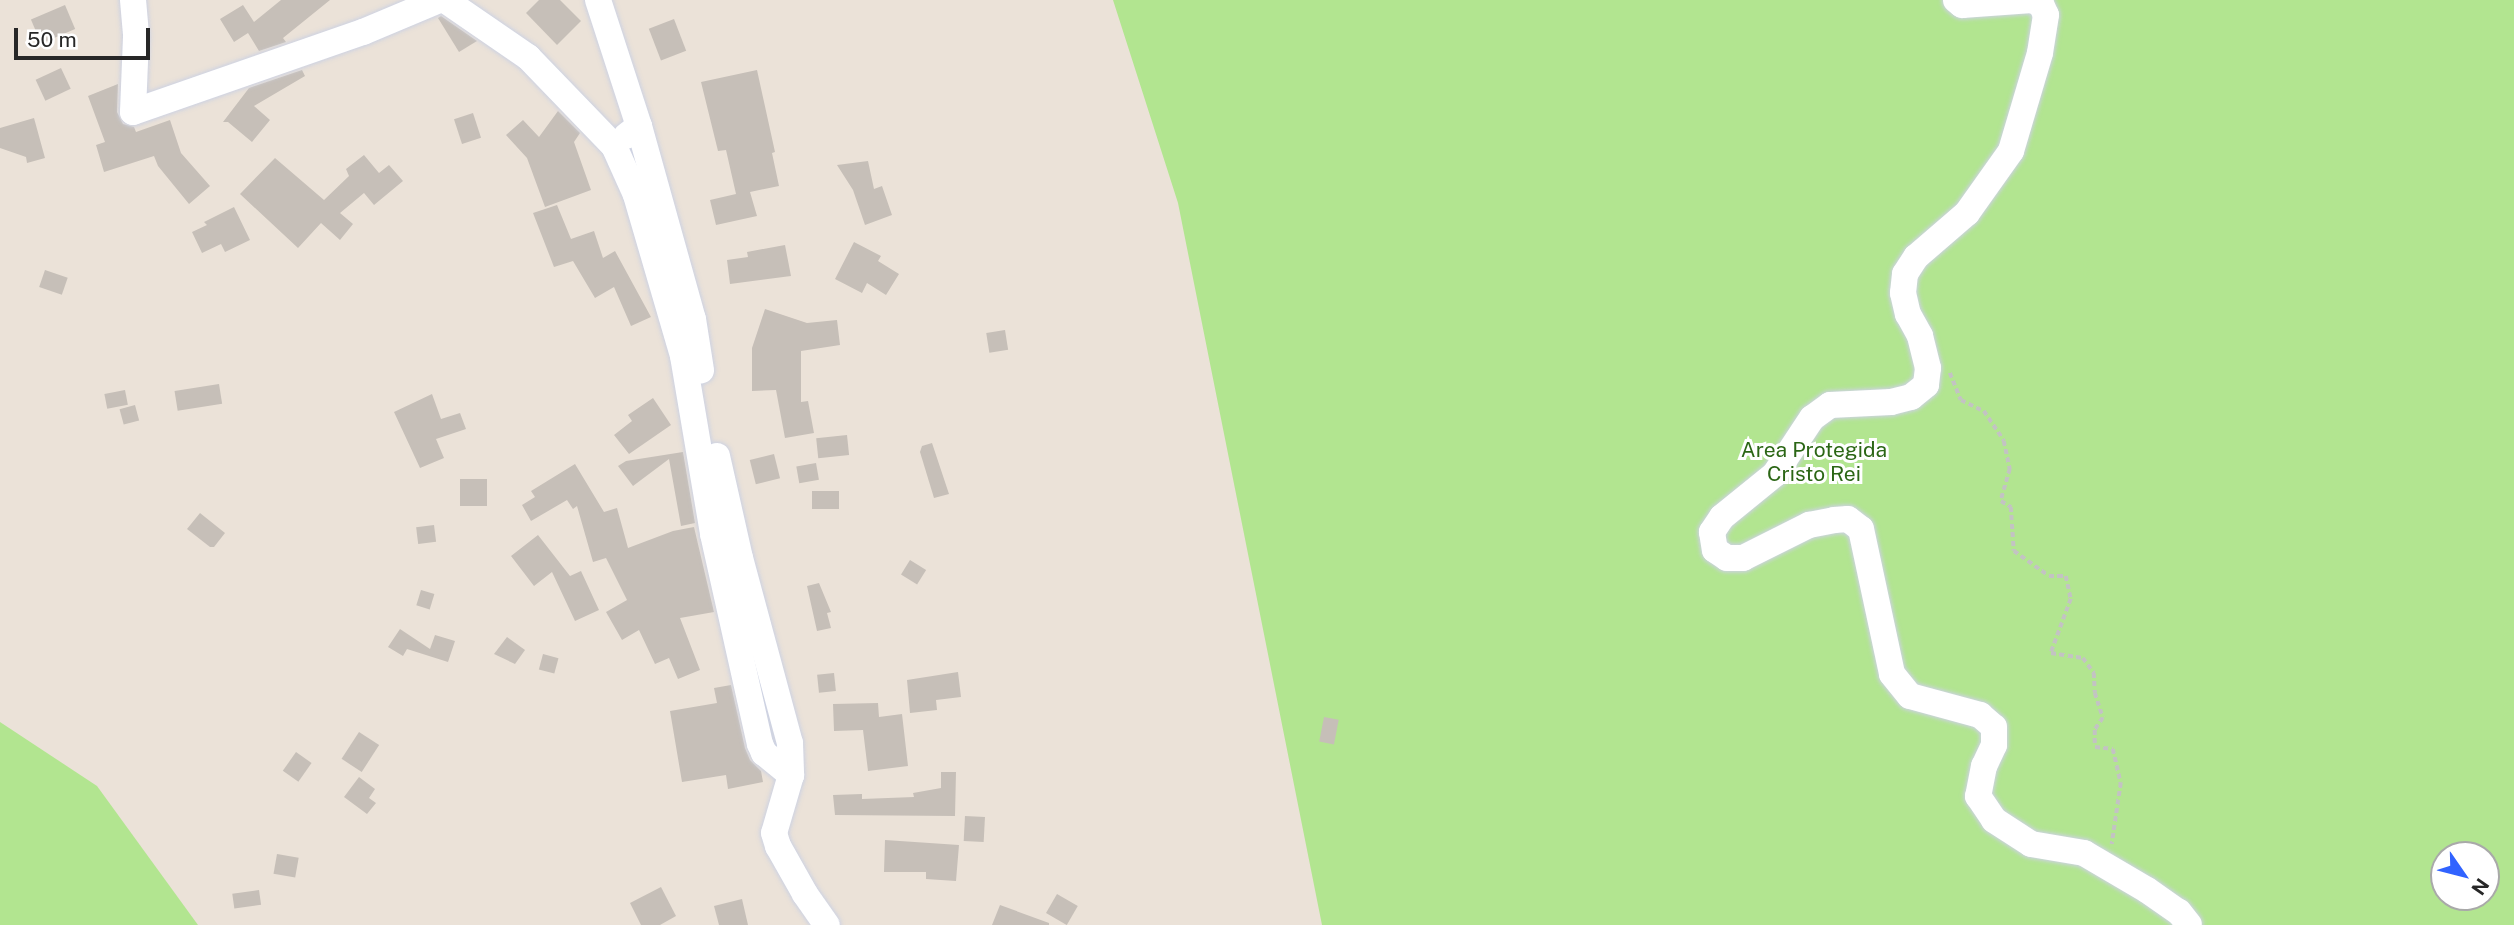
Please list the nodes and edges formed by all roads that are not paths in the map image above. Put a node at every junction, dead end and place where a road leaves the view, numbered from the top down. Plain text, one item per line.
1 (133, 0) edge
2 (439, 0) edge
3 (445, 0) edge
4 (598, 0) edge
5 (1956, 0) edge
6 (639, 125) junction
7 (614, 146) junction
8 (791, 775) junction
9 (827, 925) edge
10 (2189, 925) edge

1 - 2 street
3 - 7 street
4 - 6 street
5 - 10 street
6 - 7 street
6 - 8 street
7 - 8 street
8 - 9 street

